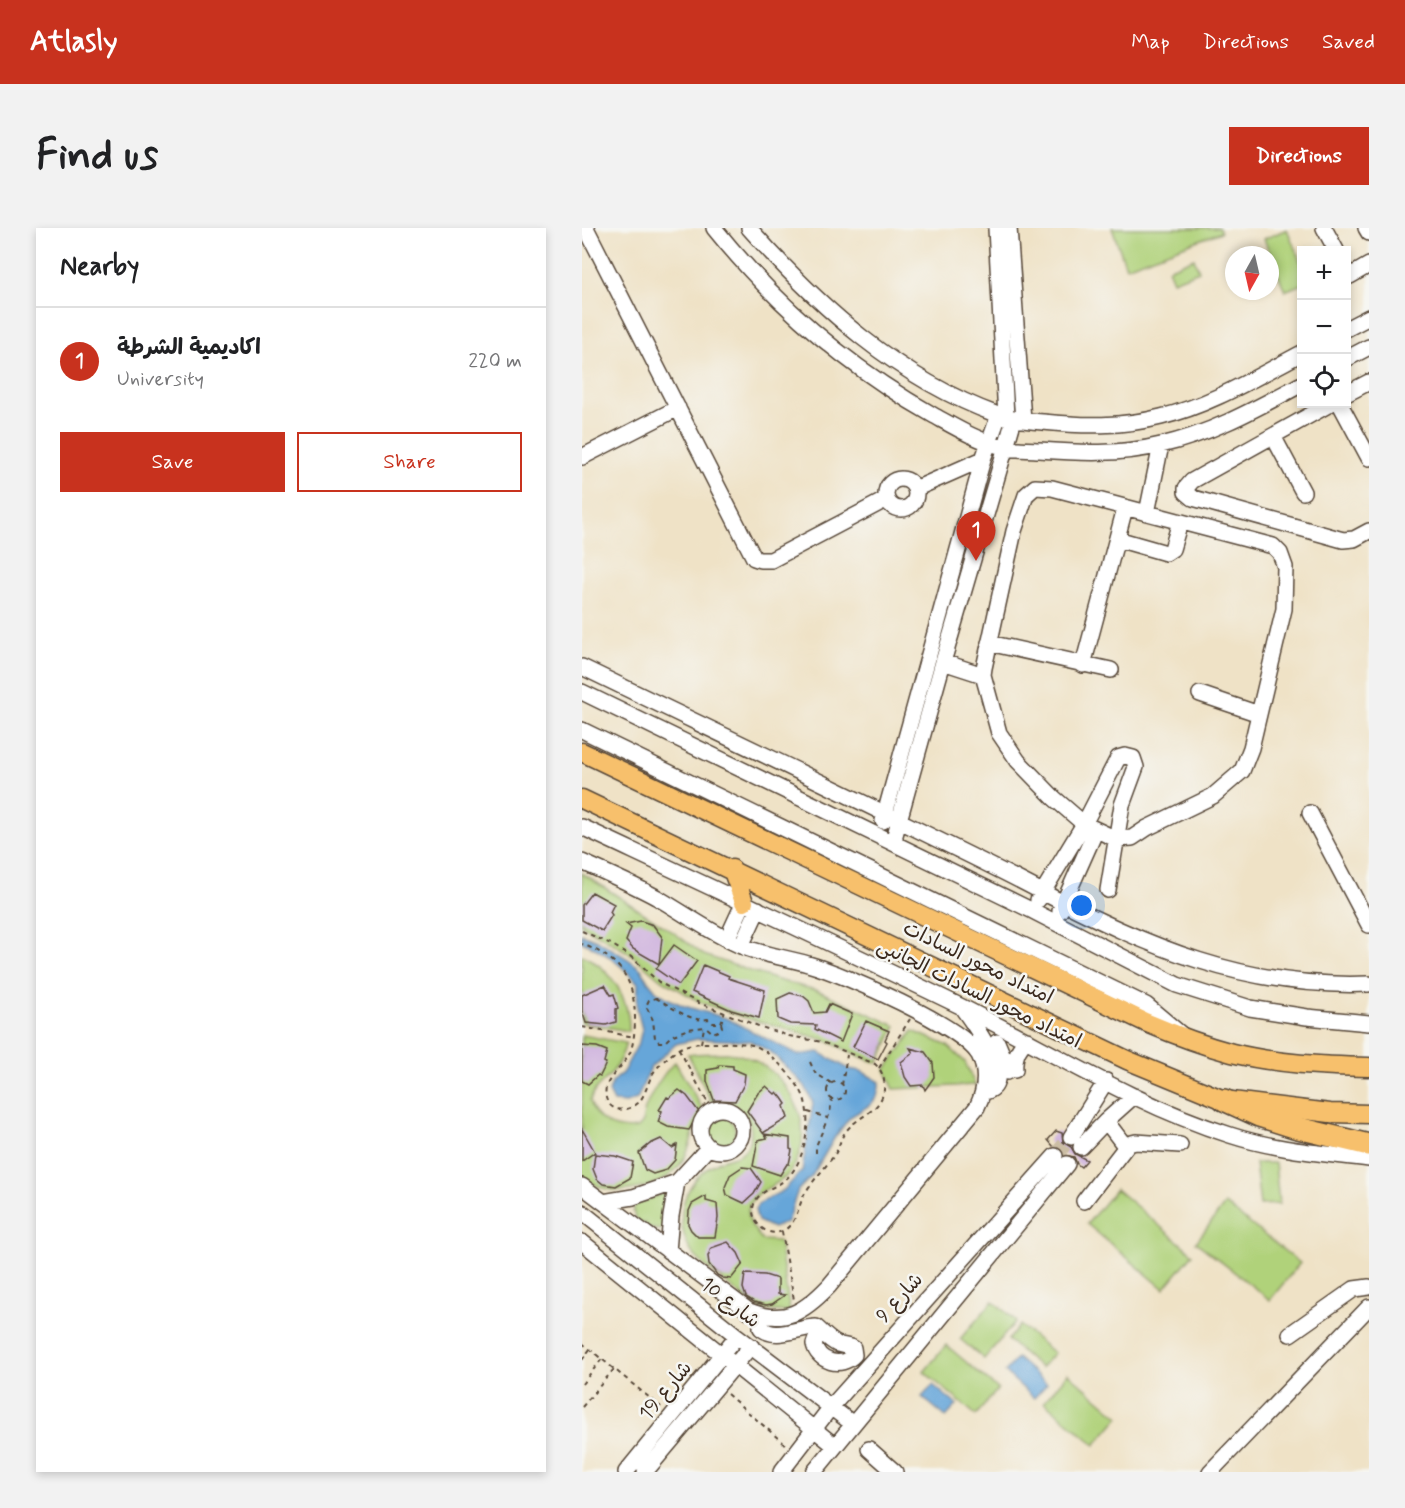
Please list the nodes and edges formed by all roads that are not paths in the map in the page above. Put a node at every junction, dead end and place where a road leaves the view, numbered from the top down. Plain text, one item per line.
1 (586, 228) edge
2 (714, 228) edge
3 (749, 228) edge
4 (996, 228) edge
5 (1009, 228) edge
6 (1324, 228) edge
7 (1366, 228) edge
8 (1369, 233) edge
9 (1334, 246) edge
10 (1369, 265) edge
11 (1351, 275) edge
12 (1369, 317) edge
13 (1351, 327) edge
14 (1369, 347) edge
15 (1300, 354) edge
16 (1351, 357) edge
17 (1369, 382) edge
18 (1297, 386) edge
19 (1351, 392) edge
20 (678, 408) junction
21 (1323, 408) edge
22 (1342, 408) edge
23 (1011, 418) junction
24 (1273, 436) junction
25 (989, 443) junction
26 (1161, 445) junction
27 (1005, 448) junction
28 (582, 457) edge
29 (1369, 458) edge
30 (983, 459) junction
31 (1303, 492) dead end
32 (1125, 508) junction
33 (1147, 513) junction
34 (1180, 522) junction
35 (1369, 531) edge
36 (1117, 539) junction
37 (989, 643) junction
38 (943, 662) junction
39 (1083, 665) junction
40 (582, 668) edge
41 (1111, 670) dead end
42 (983, 675) junction
43 (582, 692) edge
44 (1200, 694) dead end
45 (1259, 714) junction
46 (582, 730) edge
47 (582, 752) edge
48 (582, 799) edge
49 (1310, 813) dead end
50 (893, 818) junction
51 (582, 826) edge
52 (1090, 827) junction
53 (875, 834) junction
54 (1116, 839) junction
55 (895, 843) junction
56 (582, 862) edge
57 (732, 869) junction
58 (1108, 890) dead end
59 (1042, 891) junction
60 (1064, 903) junction
61 (751, 906) junction
62 (1033, 911) junction
63 (1055, 922) junction
64 (1369, 926) edge
65 (734, 942) junction
66 (1369, 984) edge
67 (961, 1007) junction
68 (984, 1018) junction
69 (1369, 1023) edge
70 (1027, 1040) junction
71 (1188, 1040) junction
72 (1369, 1067) edge
73 (1106, 1081) junction
74 (984, 1092) junction
75 (1134, 1096) junction
76 (1224, 1100) junction
77 (1369, 1114) edge
78 (1106, 1122) junction
79 (1180, 1145) dead end
80 (1369, 1145) edge
81 (1125, 1146) junction
82 (709, 1147) junction
83 (1369, 1159) edge
84 (677, 1182) junction
85 (582, 1186) edge
86 (1084, 1201) dead end
87 (603, 1202) junction
88 (588, 1217) edge
89 (582, 1235) edge
90 (582, 1242) edge
91 (668, 1251) junction
92 (1369, 1287) edge
93 (1369, 1307) edge
94 (761, 1316) junction
95 (819, 1330) dead end
96 (898, 1333) junction
97 (1290, 1334) dead end
98 (737, 1336) junction
99 (751, 1346) junction
100 (916, 1348) junction
101 (729, 1360) junction
102 (831, 1407) junction
103 (853, 1424) junction
104 (814, 1428) junction
105 (835, 1446) junction
106 (869, 1449) dead end
107 (647, 1471) edge
108 (626, 1472) edge
109 (781, 1472) edge
110 (813, 1472) edge
111 (895, 1472) edge
112 (1210, 1472) edge

1 - 20 street
2 - 25 street
3 - 23 street
4 - 23 street
5 - 23 street
6 - 9 street
7 - 8 street
10 - 11 street
12 - 13 street
14 - 16 street
15 - 23 street
17 - 19 street
18 - 26 street
20 - 28 street
20 - 30 street
21 - 24 street
22 - 29 street
23 - 25 street
23 - 27 street
24 - 31 street
24 - 35 street
25 - 27 street
25 - 30 street
26 - 27 street
26 - 33 street
27 - 38 street
30 - 50 street
32 - 33 street
32 - 36 street
32 - 37 street
33 - 34 street
34 - 36 street
34 - 45 street
36 - 39 street
37 - 39 street
37 - 42 street
38 - 42 street
38 - 50 street
39 - 41 street
40 - 50 street
42 - 52 street
43 - 53 street
44 - 45 street
45 - 54 street
46 - 71 street
47 - 71 main road, امتداد محور السادات
48 - 57 main road, امتداد محور السادات
49 - 64 street
50 - 53 street
50 - 55 street
50 - 59 street
51 - 61 street, امتداد محور السادات الجانبى
52 - 54 street
52 - 54 street
52 - 59 street
52 - 60 street
53 - 55 street
54 - 58 street
55 - 62 street
56 - 65 street
57 - 61 main road
57 - 76 main road, امتداد محور السادات
59 - 60 street
59 - 62 street
60 - 63 street
60 - 66 street
61 - 65 street
61 - 67 street, امتداد محور السادات الجانبى
62 - 63 street
63 - 69 street
65 - 74 street
67 - 68 street, امتداد محور السادات الجانبى
67 - 74 street
68 - 70 street, امتداد محور السادات الجانبى
68 - 70 street
70 - 73 street, امتداد محور السادات الجانبى
71 - 72 main road, امتداد محور السادات
73 - 75 street, امتداد محور السادات الجانبى
73 - 78 street
74 - 94 street
75 - 78 street
75 - 83 street, امتداد محور السادات الجانبى
76 - 77 main road, امتداد محور السادات
76 - 80 highway
78 - 81 street
79 - 81 street
81 - 86 street
82 - 82 street
82 - 84 street
84 - 87 street
84 - 91 street
85 - 87 street
87 - 91 street
88 - 89 street
88 - 98 street, شارع 10
90 - 101 street
91 - 94 street
92 - 97 street
93 - 112 street
94 - 95 street
96 - 100 street
96 - 100 street, شارع 9
96 - 102 street, شارع 9
98 - 99 street, شارع 10
98 - 101 street, شارع 19
99 - 101 street, شارع 19
99 - 102 street, شارع 10
100 - 103 street, شارع 9
101 - 104 street
101 - 107 street, شارع 19
101 - 108 street, شارع 19
102 - 103 street, شارع 10
102 - 104 street, شارع 9
103 - 105 street, شارع 9
104 - 105 street
104 - 109 street, شارع 9
105 - 110 street, شارع 9
106 - 111 street

